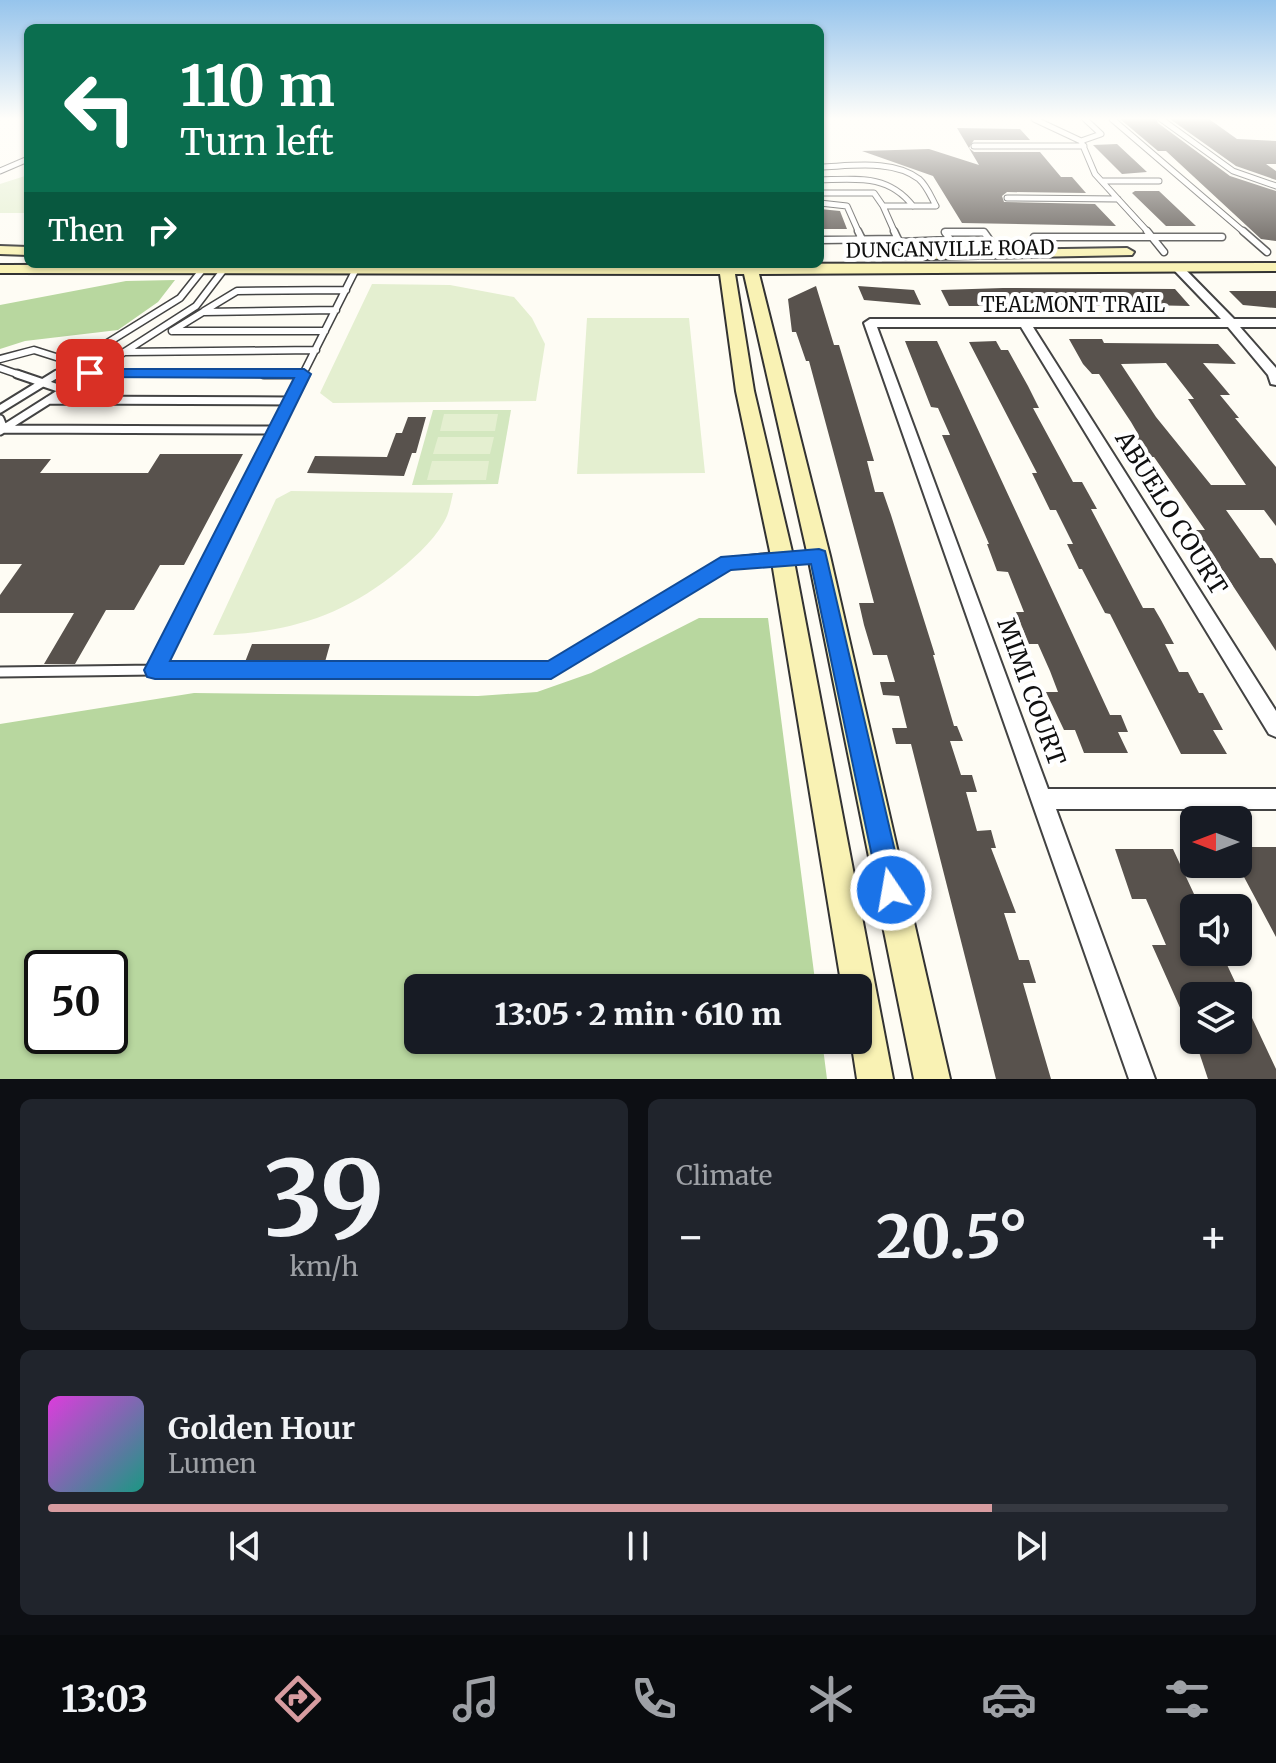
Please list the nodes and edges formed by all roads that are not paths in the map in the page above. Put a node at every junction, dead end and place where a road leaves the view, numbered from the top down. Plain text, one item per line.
1 (867, 169) edge
2 (893, 169) edge
3 (1093, 169) edge
4 (1174, 169) edge
5 (1231, 169) edge
6 (824, 180) edge
7 (869, 180) junction
8 (1102, 181) junction
9 (1159, 181) dead end
10 (1276, 186) edge
11 (824, 193) edge
12 (874, 193) junction
13 (1007, 198) dead end
14 (1118, 199) junction
15 (824, 203) edge
16 (883, 206) junction
17 (913, 206) junction
18 (1034, 237) dead end
19 (1222, 237) dead end
20 (1153, 238) junction
21 (862, 239) junction
22 (824, 240) edge
23 (950, 240) junction
24 (901, 246) junction
25 (0, 250) edge
26 (24, 251) edge
27 (1164, 252) junction
28 (1272, 252) edge
29 (999, 253) junction
30 (960, 254) junction
31 (824, 257) edge
32 (824, 267) edge
33 (1177, 267) junction
34 (1276, 267) edge
35 (68, 268) edge
36 (203, 268) edge
37 (224, 268) edge
38 (313, 268) edge
39 (541, 268) edge
40 (726, 268) edge
41 (750, 268) edge
42 (0, 269) edge
43 (356, 269) junction
44 (346, 290) junction
45 (336, 310) junction
46 (203, 312) junction
47 (870, 323) joint
48 (1025, 323) junction
49 (1231, 323) junction
50 (1276, 323) edge
51 (159, 329) junction
52 (172, 331) junction
53 (325, 331) junction
54 (316, 350) junction
55 (123, 352) junction
56 (0, 359) edge
57 (75, 363) junction
58 (0, 368) edge
59 (90, 373) junction
60 (304, 374) junction
61 (1276, 381) edge
62 (43, 382) junction
63 (64, 390) junction
64 (48, 400) junction
65 (290, 401) junction
66 (0, 409) edge
67 (0, 419) edge
68 (2, 430) edge
69 (275, 430) junction
70 (782, 556) junction
71 (819, 556) junction
72 (155, 670) junction
73 (0, 672) edge
74 (1276, 728) edge
75 (1041, 799) junction
76 (1276, 799) edge
77 (875, 1079) edge
78 (932, 1079) edge
79 (1142, 1079) edge

1 - 7 lane
2 - 17 lane
3 - 8 lane
4 - 28 lane
5 - 10 lane
6 - 7 lane
7 - 12 lane
7 - 17 lane
8 - 9 lane
8 - 14 lane
11 - 12 lane
12 - 16 lane
13 - 14 lane
14 - 20 lane
15 - 21 lane
16 - 17 lane
16 - 24 lane
18 - 20 lane
19 - 20 lane
20 - 27 lane
21 - 22 lane
21 - 24 lane
23 - 24 lane
23 - 29 lane
23 - 30 lane
24 - 30 main road, DUNCANVILLE ROAD
24 - 31 main road, DUNCANVILLE ROAD
25 - 26 main road
27 - 28 main road, DUNCANVILLE ROAD
27 - 29 main road, DUNCANVILLE ROAD
27 - 33 main road
29 - 30 main road, DUNCANVILLE ROAD
32 - 33 main road, DUNCANVILLE ROAD
33 - 34 main road, DUNCANVILLE ROAD
33 - 49 street
35 - 42 main road, DUNCANVILLE ROAD
36 - 57 lane
37 - 51 lane
38 - 43 main road, DUNCANVILLE ROAD
39 - 43 main road, DUNCANVILLE ROAD
40 - 70 main road
41 - 71 main road
43 - 44 lane
44 - 45 lane
44 - 46 lane
45 - 46 lane
45 - 53 lane
46 - 52 lane
47 - 48 street, TEALMONT TRAIL
47 - 75 street, MIMI COURT
48 - 49 street, TEALMONT TRAIL
48 - 74 street, ABUELO COURT
49 - 50 street, TEALMONT TRAIL
49 - 61 street
51 - 52 lane
51 - 55 lane
52 - 53 lane
53 - 54 lane
54 - 55 lane
54 - 60 lane
55 - 59 lane
56 - 57 lane
57 - 62 lane
58 - 62 lane
59 - 60 lane
59 - 63 lane
60 - 65 lane
62 - 63 lane
62 - 66 lane
63 - 64 lane
64 - 65 lane
64 - 68 lane
65 - 69 lane
67 - 68 lane
68 - 69 lane
69 - 72 lane
70 - 71 main road
70 - 72 lane
70 - 77 main road
71 - 78 main road
72 - 73 lane
75 - 76 street
75 - 79 street, MIMI COURT

